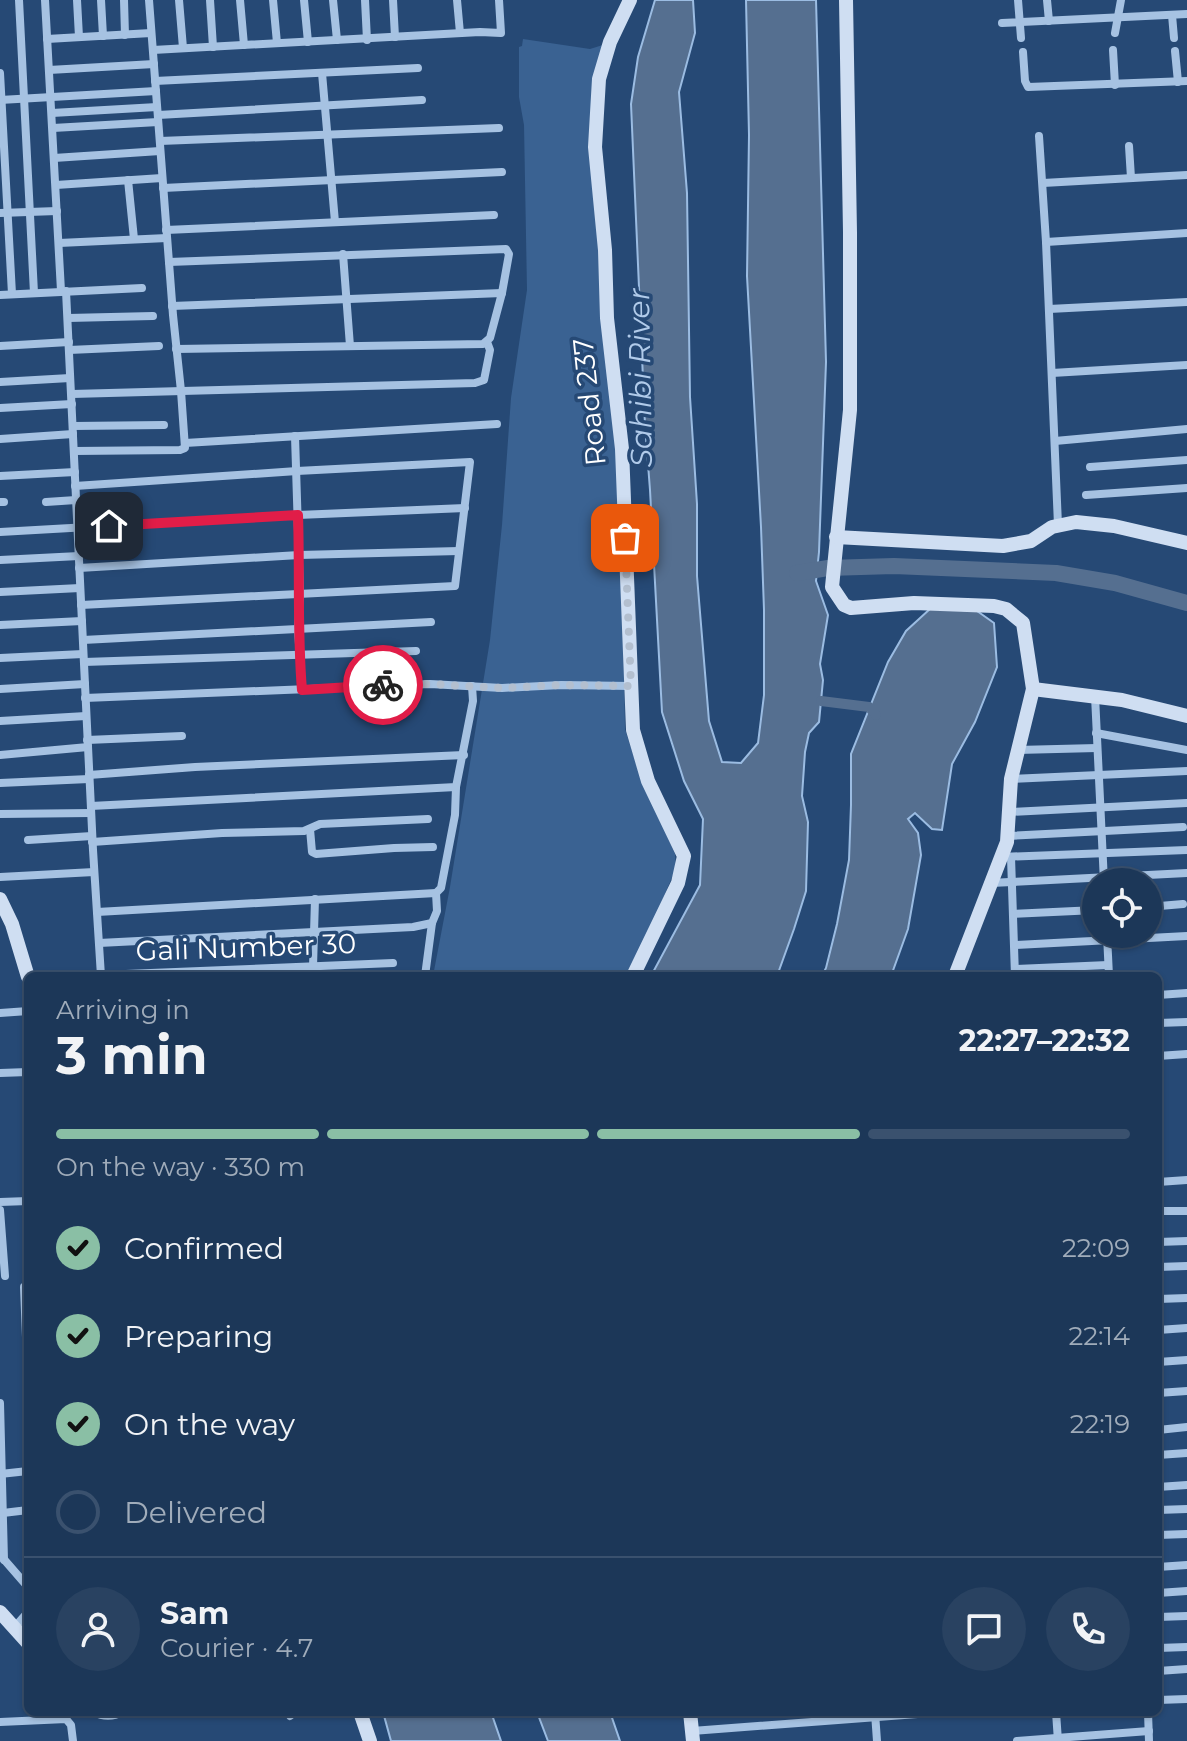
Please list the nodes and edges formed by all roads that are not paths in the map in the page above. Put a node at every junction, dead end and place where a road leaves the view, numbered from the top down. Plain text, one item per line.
1 (19, 0) edge
2 (45, 0) edge
3 (77, 0) edge
4 (101, 0) edge
5 (124, 0) edge
6 (149, 0) edge
7 (179, 0) edge
8 (210, 0) edge
9 (240, 0) edge
10 (273, 0) edge
11 (304, 0) edge
12 (333, 0) edge
13 (365, 0) edge
14 (393, 0) edge
15 (457, 0) edge
16 (499, 0) edge
17 (630, 0) edge
18 (846, 0) edge
19 (1018, 0) edge
20 (1047, 0) edge
21 (1121, 0) edge
22 (1187, 14) edge
23 (1172, 15) junction
24 (1118, 17) junction
25 (1049, 21) junction
26 (1020, 22) junction
27 (1002, 23) dead end
28 (151, 33) junction
29 (460, 33) junction
30 (1115, 33) dead end
31 (125, 35) junction
32 (103, 36) junction
33 (79, 37) junction
34 (395, 37) junction
35 (1021, 38) dead end
36 (1174, 38) dead end
37 (47, 39) junction
38 (337, 40) junction
39 (367, 40) junction
40 (308, 42) junction
41 (277, 43) junction
42 (244, 45) junction
43 (213, 47) junction
44 (183, 48) junction
45 (153, 50) junction
46 (1113, 50) dead end
47 (1175, 51) dead end
48 (1023, 52) dead end
49 (154, 64) junction
50 (418, 68) dead end
51 (49, 70) junction
52 (0, 73) edge
53 (322, 73) junction
54 (155, 81) junction
55 (1182, 81) edge
56 (1115, 85) junction
57 (156, 91) junction
58 (51, 97) junction
59 (24, 98) junction
60 (1, 100) edge
61 (422, 100) dead end
62 (325, 105) junction
63 (52, 113) junction
64 (158, 114) junction
65 (53, 128) junction
66 (499, 128) dead end
67 (328, 135) junction
68 (1039, 136) dead end
69 (160, 146) junction
70 (1129, 146) dead end
71 (54, 158) junction
72 (502, 172) dead end
73 (1187, 175) edge
74 (1131, 178) junction
75 (128, 180) junction
76 (332, 180) junction
77 (163, 183) junction
78 (1043, 183) junction
79 (56, 185) junction
80 (57, 211) junction
81 (29, 212) junction
82 (4, 213) edge
83 (494, 215) dead end
84 (335, 222) junction
85 (1187, 233) edge
86 (167, 234) junction
87 (134, 239) junction
88 (1046, 242) junction
89 (59, 243) junction
90 (343, 254) junction
91 (169, 262) junction
92 (142, 288) dead end
93 (64, 291) junction
94 (34, 293) junction
95 (502, 293) junction
96 (12, 294) junction
97 (0, 295) edge
98 (345, 299) junction
99 (1187, 302) edge
100 (172, 306) junction
101 (1049, 309) junction
102 (153, 316) dead end
103 (68, 318) junction
104 (487, 342) junction
105 (0, 346) edge
106 (69, 346) junction
107 (159, 346) dead end
108 (350, 346) junction
109 (176, 349) junction
110 (1187, 365) edge
111 (1052, 373) junction
112 (70, 378) junction
113 (0, 382) edge
114 (181, 391) junction
115 (72, 399) junction
116 (0, 408) edge
117 (497, 424) dead end
118 (164, 425) dead end
119 (1187, 429) edge
120 (73, 430) junction
121 (295, 436) junction
122 (0, 439) edge
123 (1055, 441) junction
124 (185, 443) junction
125 (74, 451) junction
126 (1187, 460) edge
127 (1090, 467) dead end
128 (297, 471) junction
129 (75, 472) junction
130 (0, 476) edge
131 (75, 486) junction
132 (1187, 488) edge
133 (1086, 495) dead end
134 (76, 500) junction
135 (46, 502) dead end
136 (465, 508) junction
137 (298, 515) junction
138 (1058, 525) junction
139 (77, 527) junction
140 (0, 532) edge
141 (836, 537) junction
142 (1187, 543) edge
143 (459, 551) junction
144 (299, 555) junction
145 (79, 556) junction
146 (0, 560) edge
147 (79, 568) junction
148 (80, 588) junction
149 (0, 592) edge
150 (300, 594) junction
151 (81, 605) junction
152 (82, 621) junction
153 (431, 622) dead end
154 (0, 625) edge
155 (298, 629) junction
156 (83, 640) junction
157 (416, 651) dead end
158 (299, 655) junction
159 (0, 658) edge
160 (83, 658) junction
161 (85, 684) junction
162 (472, 686) junction
163 (631, 686) junction
164 (0, 689) edge
165 (1033, 689) junction
166 (302, 690) junction
167 (1095, 695) junction
168 (85, 698) junction
169 (86, 716) junction
170 (1187, 716) edge
171 (0, 721) edge
172 (1096, 733) junction
173 (182, 736) dead end
174 (87, 744) junction
175 (1097, 748) junction
176 (1017, 750) junction
177 (1187, 750) edge
178 (0, 755) edge
179 (464, 755) junction
180 (1187, 771) edge
181 (1099, 775) junction
182 (89, 777) junction
183 (1011, 779) junction
184 (0, 783) edge
185 (456, 787) junction
186 (1187, 803) edge
187 (1100, 807) junction
188 (91, 810) junction
189 (1009, 812) junction
190 (0, 814) edge
191 (428, 819) dead end
192 (1183, 827) dead end
193 (310, 829) junction
194 (1101, 831) junction
195 (1007, 836) junction
196 (92, 839) junction
197 (28, 840) dead end
198 (433, 847) dead end
199 (1187, 850) edge
200 (1103, 853) junction
201 (1006, 857) junction
202 (1104, 868) edge
203 (94, 872) junction
204 (1187, 873) edge
205 (1162, 875) edge
206 (0, 877) edge
207 (1082, 880) edge
208 (1011, 882) junction
209 (991, 883) junction
210 (436, 893) junction
211 (0, 899) edge
212 (315, 899) junction
213 (1183, 904) dead end
214 (1162, 906) edge
215 (1082, 911) edge
216 (97, 912) junction
217 (1013, 914) junction
218 (432, 923) junction
219 (313, 933) junction
220 (1162, 936) edge
221 (1187, 936) edge
222 (1082, 939) edge
223 (99, 943) junction
224 (1014, 945) junction
225 (1107, 948) edge
226 (393, 963) dead end
227 (1108, 965) junction
228 (313, 967) junction
229 (26, 972) edge
230 (101, 972) edge
231 (195, 972) edge
232 (426, 972) edge
233 (635, 972) edge
234 (957, 972) edge
235 (1015, 972) edge
236 (1109, 972) edge
237 (1187, 993) edge
238 (1162, 995) edge
239 (24, 1011) edge
240 (0, 1013) edge
241 (1187, 1022) edge
242 (1162, 1023) edge
243 (1187, 1054) edge
244 (1162, 1056) edge
245 (24, 1072) edge
246 (0, 1073) edge
247 (1187, 1180) edge
248 (1162, 1182) edge
249 (24, 1201) edge
250 (0, 1202) edge
251 (0, 1210) edge
252 (1162, 1211) edge
253 (1187, 1211) edge
254 (1187, 1241) edge
255 (1162, 1242) edge
256 (1187, 1266) edge
257 (1162, 1267) edge
258 (5, 1276) dead end
259 (1187, 1298) edge
260 (1162, 1299) edge
261 (1187, 1328) edge
262 (1162, 1330) edge
263 (1187, 1360) edge
264 (1162, 1362) edge
265 (1187, 1391) edge
266 (1162, 1393) edge
267 (0, 1403) edge
268 (1187, 1427) edge
269 (1162, 1430) edge
270 (1187, 1453) edge
271 (1162, 1455) edge
272 (24, 1471) edge
273 (1, 1474) edge
274 (1187, 1485) edge
275 (1162, 1487) edge
276 (1187, 1509) edge
277 (24, 1510) edge
278 (1162, 1510) edge
279 (3, 1513) junction
280 (1187, 1534) edge
281 (1162, 1535) edge
282 (2, 1558) edge
283 (1187, 1565) edge
284 (1162, 1567) edge
285 (24, 1583) edge
286 (1187, 1591) edge
287 (1162, 1593) edge
288 (0, 1612) edge
289 (1187, 1616) edge
290 (24, 1617) edge
291 (1162, 1617) edge
292 (14, 1628) junction
293 (24, 1639) edge
294 (1187, 1647) edge
295 (1162, 1648) edge
296 (1187, 1669) edge
297 (1162, 1671) edge
298 (1187, 1699) edge
299 (1162, 1700) edge
300 (74, 1716) edge
301 (361, 1716) edge
302 (690, 1716) edge
303 (858, 1716) edge
304 (875, 1716) edge
305 (1056, 1716) edge
306 (1148, 1716) edge
307 (0, 1722) edge
308 (71, 1725) junction
309 (1149, 1731) junction
310 (692, 1736) edge
311 (1058, 1740) edge
312 (73, 1741) edge
313 (370, 1741) edge
314 (877, 1741) edge
315 (1017, 1741) edge
316 (1149, 1741) edge

1 - 59 street
2 - 37 street
3 - 33 street
4 - 32 street
5 - 31 street
6 - 28 street
7 - 44 street
8 - 43 street
9 - 42 street
10 - 41 street
11 - 40 street
12 - 38 street
13 - 39 street
14 - 34 street
15 - 29 street
16 - 29 street
17 - 163 street, Road 237
18 - 141 street
19 - 26 street
20 - 25 street
21 - 24 street
22 - 23 street
23 - 24 street
23 - 36 street
24 - 25 street
24 - 30 street
25 - 26 street
26 - 27 street
26 - 35 street
28 - 31 street
28 - 45 street
29 - 34 street
31 - 32 street
32 - 33 street
33 - 37 street
34 - 39 street
37 - 51 street
38 - 39 street
38 - 40 street
40 - 41 street
41 - 42 street
42 - 43 street
43 - 44 street
44 - 45 street
45 - 49 street
46 - 56 street
47 - 55 street
48 - 56 street
49 - 51 street
49 - 54 street
50 - 53 street
51 - 58 street
52 - 60 street
53 - 54 street
53 - 62 street
54 - 57 street
55 - 56 street
57 - 58 street
57 - 64 street
58 - 59 street
58 - 63 street
59 - 60 street
59 - 81 street
60 - 82 street
61 - 62 street
62 - 64 street
62 - 67 street
63 - 64 street
63 - 65 street
64 - 65 street
64 - 69 street
65 - 71 street
66 - 67 street
67 - 69 street
67 - 76 street
68 - 78 street
69 - 71 street
69 - 77 street
70 - 74 street
71 - 79 street
72 - 76 street
73 - 74 street
74 - 78 street
75 - 77 street
75 - 79 street
75 - 87 street
76 - 77 street
76 - 84 street
77 - 86 street
78 - 88 street
79 - 80 street
80 - 81 street
80 - 89 street
81 - 82 street
81 - 94 street
82 - 96 street
83 - 84 street
84 - 86 street
85 - 88 street
86 - 87 street
86 - 91 street
87 - 89 street
88 - 101 street
89 - 93 street
90 - 91 street
90 - 95 street
90 - 98 street
91 - 100 street
92 - 93 street
93 - 94 street
93 - 103 street
94 - 96 street
95 - 98 street
95 - 104 street
96 - 97 street
98 - 100 street
98 - 108 street
99 - 101 street
100 - 109 street
101 - 111 street
102 - 103 street
103 - 106 street
104 - 108 street
104 - 114 street
105 - 106 street
106 - 107 street
106 - 112 street
108 - 109 street
109 - 114 street
110 - 111 street
111 - 123 street
112 - 113 street
112 - 115 street
114 - 115 street
114 - 124 street
115 - 116 street
115 - 120 street
117 - 121 street
118 - 120 street
119 - 123 street
120 - 122 street
120 - 125 street
121 - 124 street
121 - 128 street
123 - 138 street
124 - 125 street
125 - 129 street
126 - 127 street
128 - 131 street
128 - 136 street
128 - 137 street
129 - 130 street
129 - 131 street
131 - 134 street
132 - 133 street
134 - 135 street
134 - 139 street
136 - 137 street
136 - 143 street
137 - 139 street
137 - 144 street
138 - 141 street
138 - 142 street
139 - 140 street
139 - 145 street
141 - 165 street
143 - 144 street
143 - 150 street
144 - 147 street
144 - 150 street
145 - 146 street
145 - 147 street
147 - 148 street
148 - 149 street
148 - 151 street
150 - 151 street
150 - 155 street
151 - 152 street
152 - 154 street
152 - 156 street
153 - 155 street
155 - 156 street
155 - 158 street
156 - 160 street
157 - 158 street
158 - 160 street
158 - 166 street
159 - 160 street
160 - 161 street
161 - 164 street
161 - 168 street
162 - 163 street
162 - 166 street
162 - 179 street
163 - 233 street, Road 237
165 - 167 street
165 - 176 street
166 - 168 street
167 - 170 street
167 - 172 street
168 - 169 street
169 - 171 street
169 - 174 street
172 - 175 street
172 - 177 street
173 - 174 street
174 - 178 street
174 - 182 street
175 - 176 street
175 - 181 street
176 - 183 street
179 - 182 street
179 - 185 street
180 - 181 street
181 - 183 street
181 - 187 street
182 - 184 street
182 - 188 street
183 - 189 street
185 - 188 street
185 - 210 street
186 - 187 street
187 - 189 street
187 - 194 street
188 - 190 street
188 - 196 street
189 - 195 street
191 - 193 street
192 - 194 street
193 - 196 street
193 - 198 street
194 - 195 street
194 - 200 street
195 - 201 street
196 - 197 street
196 - 203 street
199 - 200 street
200 - 201 street
200 - 202 street
201 - 208 street
201 - 209 street
203 - 206 street
203 - 216 street
204 - 205 street
207 - 208 street
208 - 209 street
208 - 217 street
209 - 234 street
210 - 212 street
210 - 218 street
211 - 229 street
212 - 216 street
212 - 219 street
213 - 214 street
215 - 217 street
216 - 223 street
217 - 224 street
218 - 219 street
218 - 232 street
219 - 223 street
219 - 228 street
220 - 221 street
222 - 224 street
223 - 230 street
224 - 235 street
225 - 227 street
226 - 228 street, Gali Number 30
227 - 235 street
227 - 236 street
228 - 231 street, Gali Number 30
237 - 238 street
239 - 240 street
241 - 242 street
243 - 244 street
245 - 246 street
247 - 248 street
249 - 250 street
251 - 258 street
252 - 253 street
254 - 255 street
256 - 257 street
259 - 260 street
261 - 262 street
263 - 264 street
265 - 266 street
267 - 273 street
268 - 269 street
270 - 271 street
272 - 273 street
273 - 279 street
274 - 275 street
276 - 278 street
277 - 279 street
279 - 282 street
280 - 281 street
282 - 285 street
283 - 284 street
286 - 287 street
288 - 292 street
289 - 291 street
290 - 292 street
292 - 293 street
294 - 295 street
296 - 297 street
298 - 299 street
300 - 308 street
301 - 313 street
302 - 310 street
303 - 310 street
304 - 314 street
305 - 311 street
306 - 309 street
307 - 308 street
308 - 312 street
309 - 311 street
309 - 316 street
311 - 315 street

